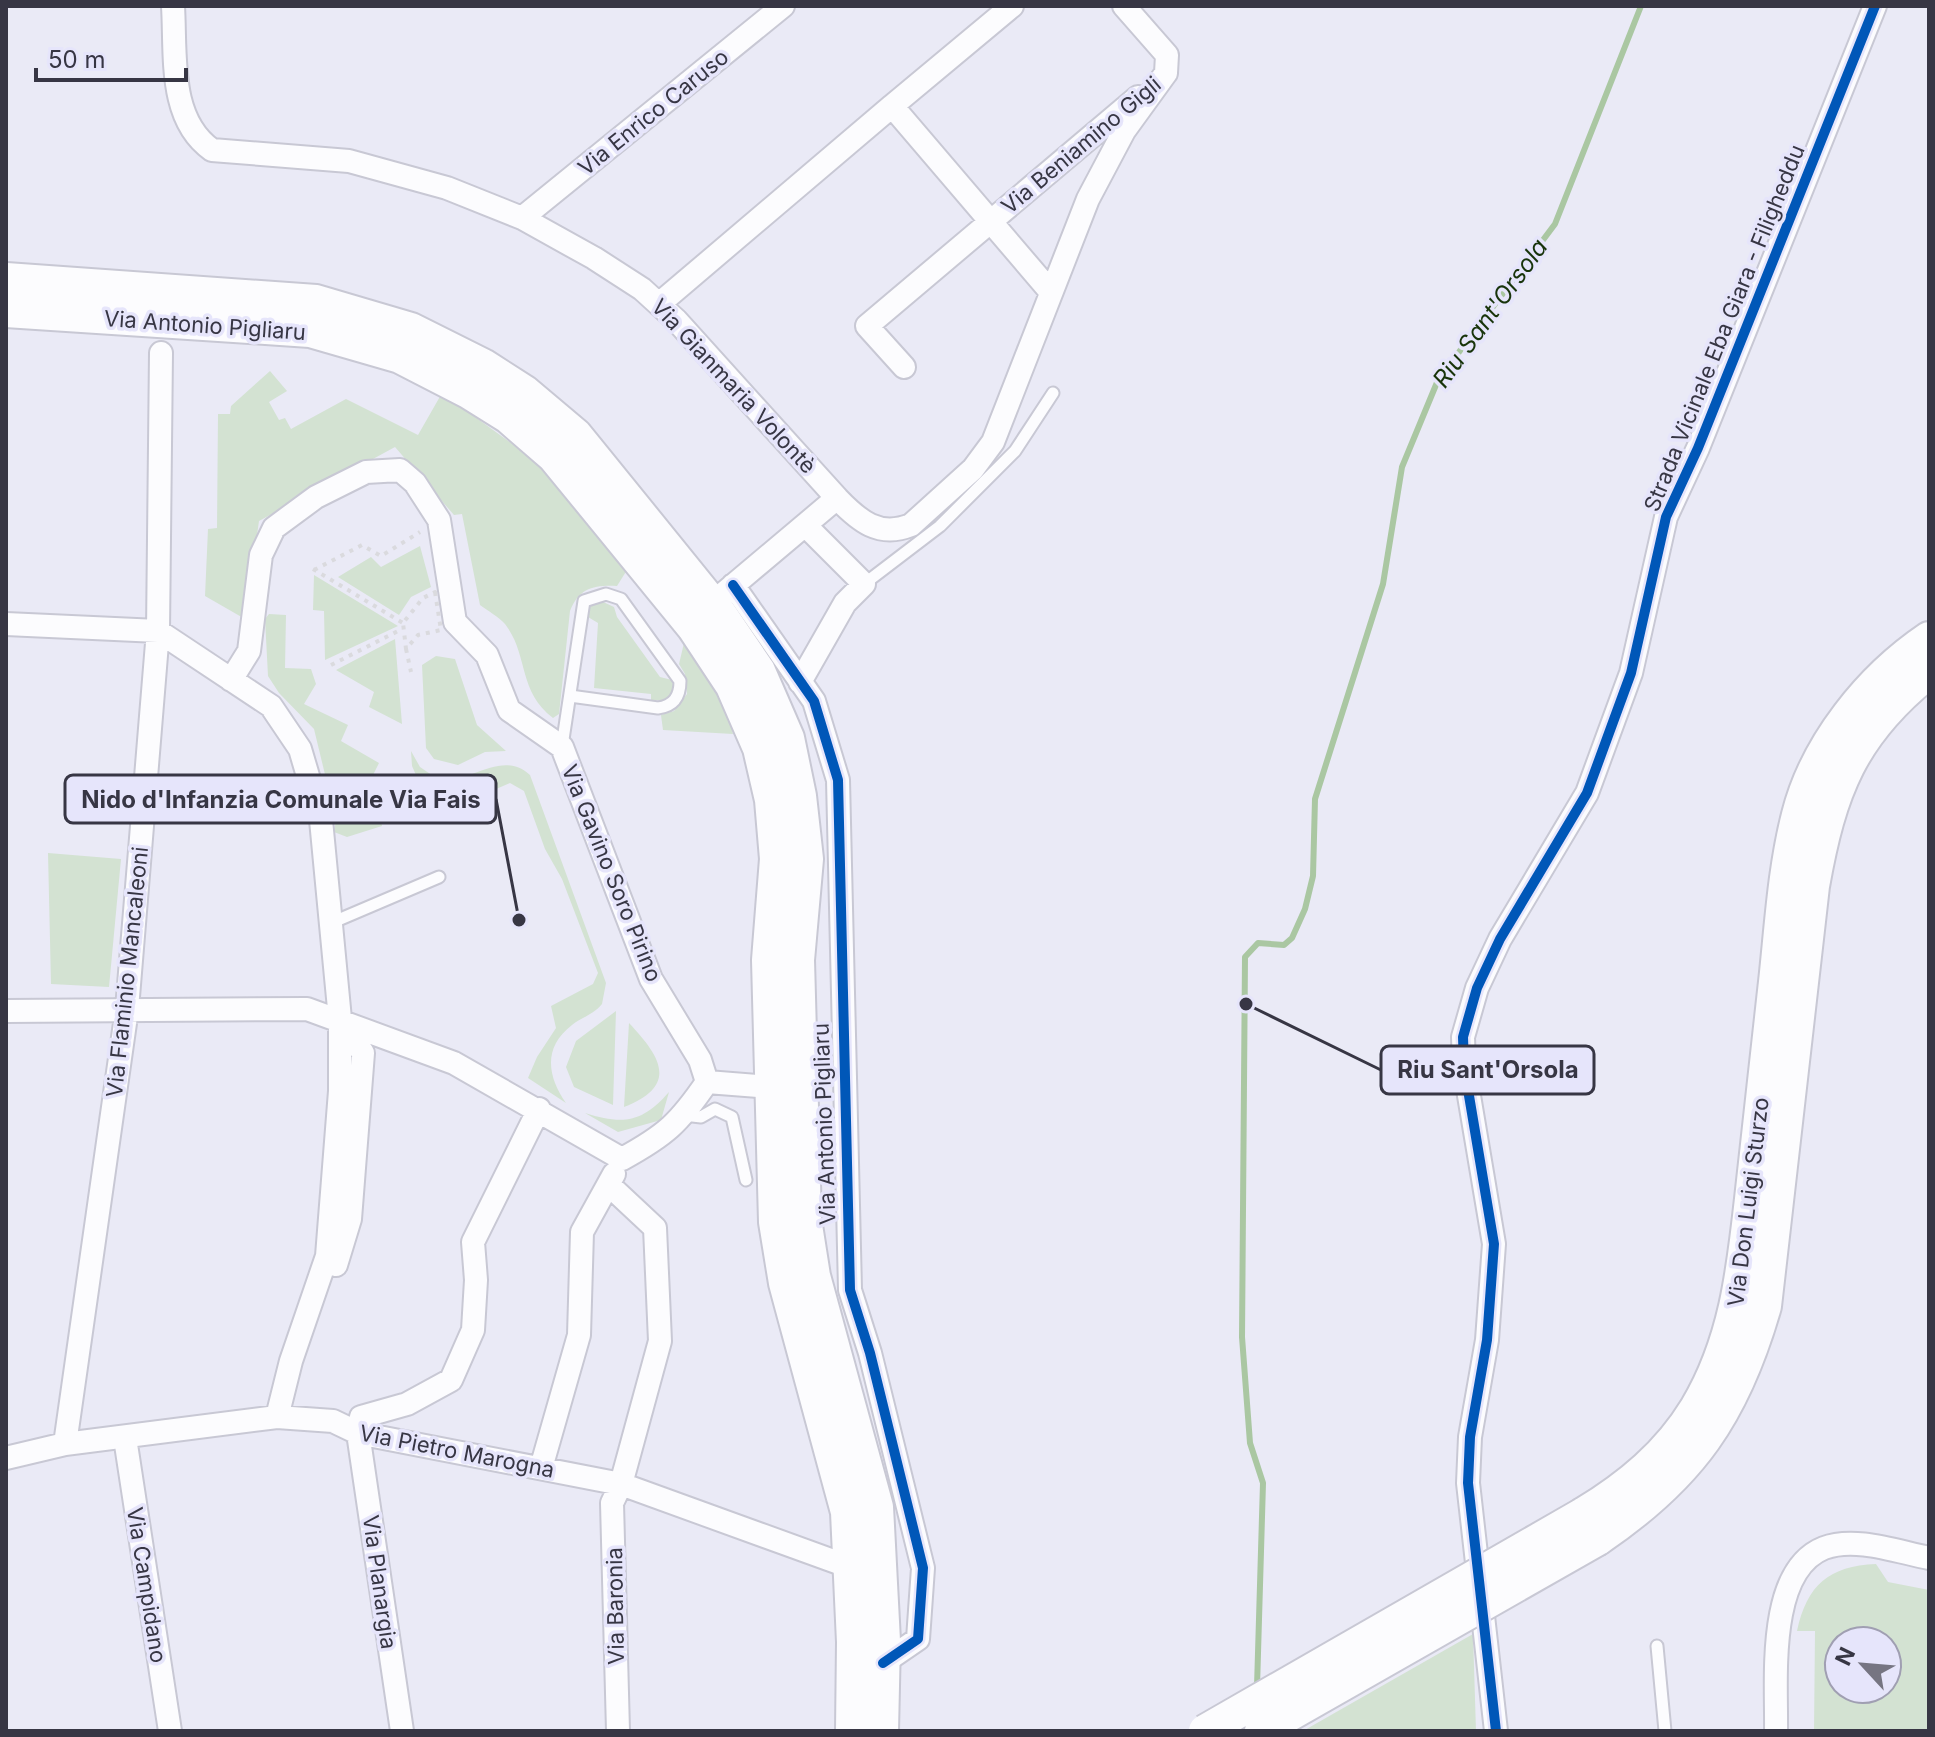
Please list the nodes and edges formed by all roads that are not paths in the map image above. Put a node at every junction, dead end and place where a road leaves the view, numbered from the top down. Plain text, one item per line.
1 (173, 6) edge
2 (783, 6) edge
3 (1012, 6) edge
4 (1124, 6) edge
5 (1875, 6) edge
6 (1166, 73) junction
7 (892, 106) junction
8 (522, 218) junction
9 (990, 222) junction
10 (6, 279) edge
11 (1050, 291) junction
12 (659, 304) junction
13 (6, 311) edge
14 (161, 353) dead end
15 (904, 367) dead end
16 (1053, 393) dead end
17 (837, 498) junction
18 (805, 525) junction
19 (864, 584) junction
20 (722, 594) junction
21 (6, 624) edge
22 (158, 631) junction
23 (1929, 638) edge
24 (1929, 672) edge
25 (231, 680) junction
26 (800, 682) junction
27 (570, 696) junction
28 (562, 747) junction
29 (439, 877) dead end
30 (331, 923) junction
31 (127, 1009) junction
32 (6, 1011) edge
33 (340, 1019) junction
34 (707, 1082) junction
35 (771, 1087) junction
36 (539, 1109) junction
37 (684, 1115) junction
38 (622, 1159) junction
39 (746, 1180) dead end
40 (609, 1185) junction
41 (277, 1417) junction
42 (358, 1433) junction
43 (125, 1438) junction
44 (65, 1444) junction
45 (6, 1458) edge
46 (541, 1468) junction
47 (621, 1484) junction
48 (1591, 1527) junction
49 (1929, 1558) edge
50 (850, 1567) junction
51 (1657, 1646) dead end
52 (883, 1663) junction
53 (170, 1731) edge
54 (402, 1731) edge
55 (618, 1731) edge
56 (852, 1731) edge
57 (882, 1731) edge
58 (1205, 1731) edge
59 (1261, 1731) edge
60 (1496, 1731) edge
61 (1665, 1731) edge
62 (1776, 1731) edge

1 - 8 street, Via Gianmaria Volontè
2 - 8 street, Via Enrico Caruso
3 - 7 street
4 - 6 street
5 - 60 street, Strada Vicinale Eba Giara - Filigheddu
6 - 9 street, Via Beniamino Gigli
6 - 11 street, Via Beniamino Gigli
7 - 9 street, Via Beniamino Gigli
7 - 12 street
8 - 12 street, Via Gianmaria Volontè
9 - 11 street, Via Beniamino Gigli
9 - 15 street, Via Beniamino Gigli
10 - 20 main road, Via Antonio Pigliaru
11 - 17 street, Via Beniamino Gigli
12 - 17 street, Via Gianmaria Volontè
13 - 35 main road, Via Antonio Pigliaru
14 - 22 street, Via Flaminio Mancaleoni
16 - 19 lane
17 - 18 street
18 - 19 street
18 - 20 street
19 - 26 street
20 - 26 street, Via Antonio Pigliaru
20 - 52 main road, Via Antonio Pigliaru
21 - 22 street
22 - 25 street
22 - 31 street, Via Flaminio Mancaleoni
23 - 48 main road, Via Don Luigi Sturzo
24 - 48 main road, Via Don Luigi Sturzo
25 - 28 street, Via Gavino Soro Pirino
25 - 30 street
26 - 52 street, Via Antonio Pigliaru
27 - 27 lane
27 - 28 lane
28 - 34 street, Via Gavino Soro Pirino
29 - 30 lane
30 - 33 street
31 - 32 street
31 - 33 street
31 - 44 street, Via Flaminio Mancaleoni
33 - 36 street
33 - 41 street
34 - 35 street
34 - 37 street
35 - 50 main road, Via Antonio Pigliaru
36 - 38 street
36 - 42 street
37 - 38 street
37 - 39 lane
38 - 40 street
40 - 46 street
40 - 47 street, Via Baronia
41 - 42 street, Via Pietro Marogna
41 - 43 street, Via Pietro Marogna
42 - 46 street, Via Pietro Marogna
42 - 54 street, Via Planargia
43 - 44 street, Via Pietro Marogna
43 - 53 street, Via Campidano
44 - 45 street, Via Pietro Marogna
46 - 47 street, Via Pietro Marogna
47 - 50 street, Via Pietro Marogna
47 - 55 street, Via Baronia
48 - 58 main road, Via Don Luigi Sturzo, bridge
48 - 59 main road, Via Don Luigi Sturzo, bridge
49 - 62 street
50 - 56 main road, Via Antonio Pigliaru
51 - 61 lane
52 - 57 main road, Via Antonio Pigliaru

